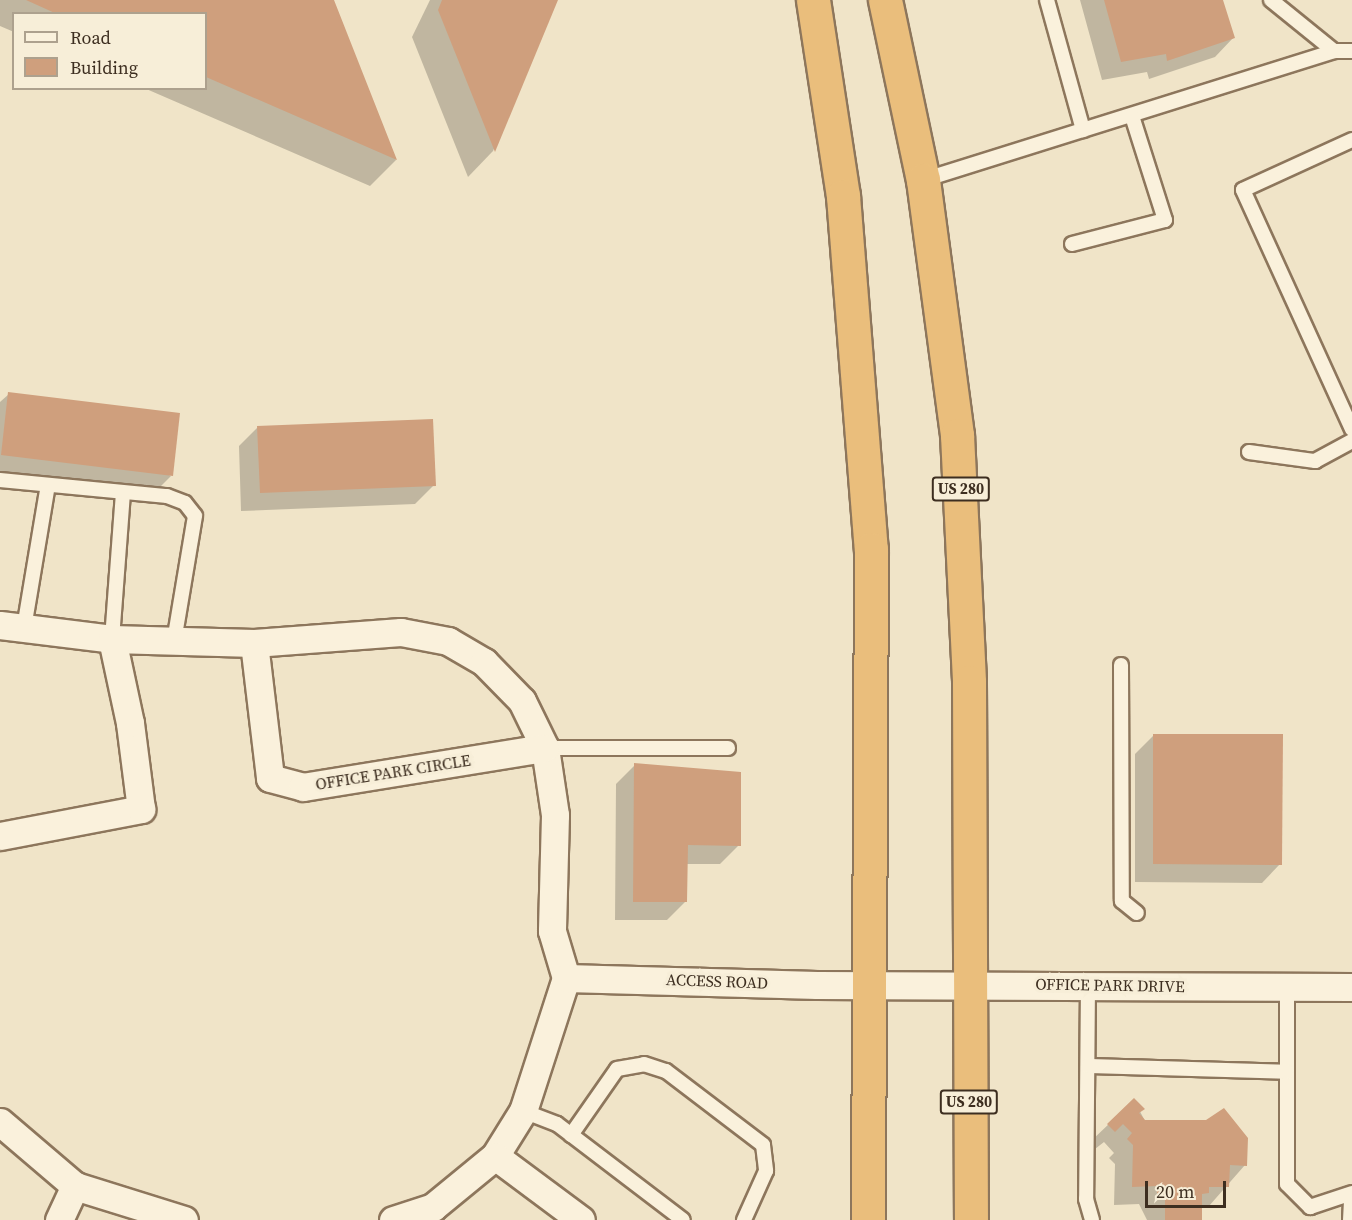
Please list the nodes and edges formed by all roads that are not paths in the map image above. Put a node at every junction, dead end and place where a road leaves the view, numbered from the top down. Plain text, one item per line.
1 (813, 0) edge
2 (885, 0) edge
3 (1047, 0) edge
4 (1271, 0) edge
5 (1334, 51) junction
6 (1352, 51) edge
7 (1132, 116) junction
8 (1083, 130) junction
9 (1352, 140) edge
10 (923, 180) junction
11 (1072, 244) dead end
12 (1352, 429) edge
13 (1352, 441) edge
14 (1249, 452) dead end
15 (0, 480) edge
16 (48, 485) junction
17 (123, 492) junction
18 (12, 626) edge
19 (112, 639) junction
20 (174, 641) junction
21 (254, 643) junction
22 (1120, 665) dead end
23 (545, 748) junction
24 (728, 748) dead end
25 (0, 836) edge
26 (1137, 913) dead end
27 (566, 978) junction
28 (868, 984) junction
29 (973, 984) junction
30 (1088, 985) junction
31 (1287, 986) junction
32 (1352, 987) edge
33 (1088, 1066) junction
34 (1287, 1072) junction
35 (523, 1111) junction
36 (0, 1122) edge
37 (571, 1135) junction
38 (495, 1156) junction
39 (75, 1186) junction
40 (1351, 1196) edge
41 (747, 1215) edge
42 (59, 1220) edge
43 (184, 1220) edge
44 (393, 1220) edge
45 (581, 1220) edge
46 (683, 1220) edge
47 (868, 1220) edge
48 (971, 1220) edge
49 (1092, 1220) edge
50 (1350, 1220) edge

1 - 28 highway
2 - 10 highway, US 280
3 - 8 lane
4 - 5 lane
5 - 6 lane
5 - 7 lane
7 - 8 lane
7 - 11 lane
8 - 10 lane
9 - 12 lane
10 - 29 highway, US 280
13 - 14 lane
15 - 16 lane
16 - 17 lane
16 - 18 lane
17 - 19 lane
17 - 20 lane
18 - 19 street
19 - 20 street
19 - 25 street
20 - 21 street
21 - 23 street
21 - 23 street, OFFICE PARK CIRCLE
22 - 26 lane
23 - 24 lane
23 - 27 street
27 - 28 street, ACCESS ROAD
27 - 35 street
28 - 29 street, OFFICE PARK DRIVE
28 - 47 highway
29 - 30 street, OFFICE PARK DRIVE
29 - 48 highway, US 280
30 - 31 street, OFFICE PARK DRIVE
30 - 33 lane
31 - 32 street, OFFICE PARK DRIVE
31 - 34 lane
33 - 34 lane
33 - 49 lane
34 - 40 lane
35 - 37 lane
35 - 38 street
36 - 39 street
37 - 41 lane
37 - 46 lane
38 - 44 street
38 - 45 street
39 - 42 street
39 - 43 street
40 - 50 lane

